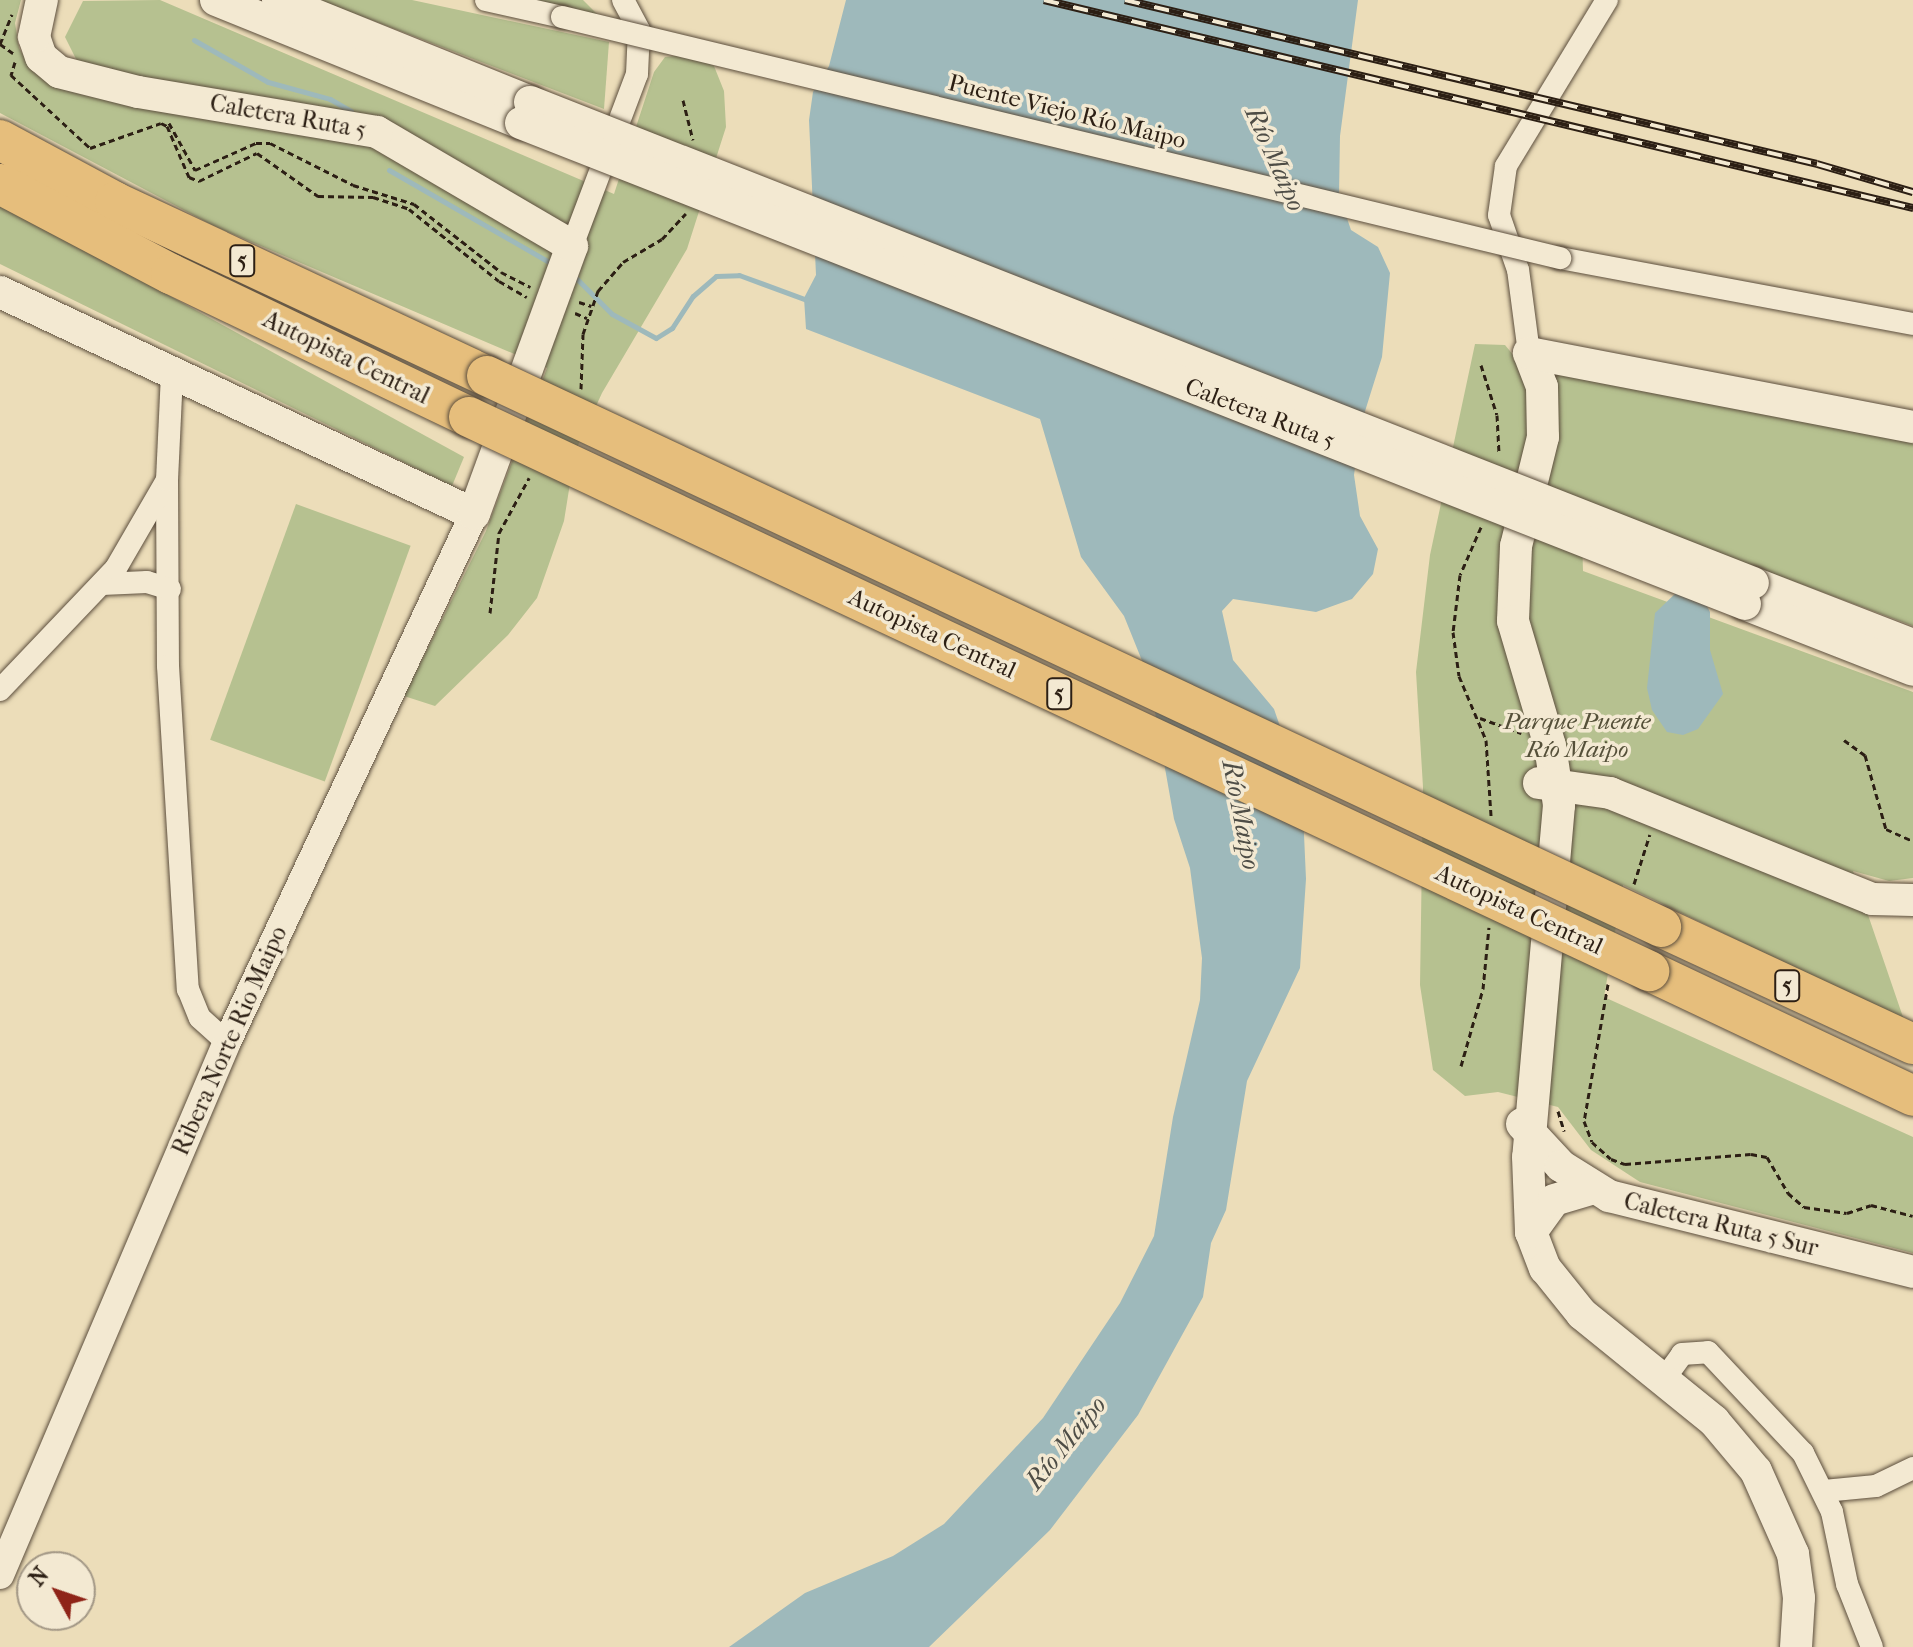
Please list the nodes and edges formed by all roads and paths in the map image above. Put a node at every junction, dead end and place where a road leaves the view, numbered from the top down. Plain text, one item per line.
1 (18, 0) edge
2 (42, 0) edge
3 (216, 0) edge
4 (278, 0) edge
5 (486, 0) edge
6 (623, 0) edge
7 (1607, 0) edge
8 (0, 44) edge
9 (526, 112) junction
10 (158, 114) dead end
11 (0, 140) edge
12 (0, 184) edge
13 (572, 246) junction
14 (598, 291) dead end
15 (0, 292) edge
16 (553, 298) junction
17 (587, 318) dead end
18 (1913, 324) edge
19 (1529, 353) junction
20 (1481, 365) dead end
21 (172, 374) junction
22 (1913, 427) edge
23 (1498, 467) dead end
24 (167, 480) junction
25 (474, 514) junction
26 (1483, 521) dead end
27 (102, 584) junction
28 (170, 589) junction
29 (1749, 594) junction
30 (1913, 645) edge
31 (1913, 670) edge
32 (0, 690) edge
33 (1480, 718) junction
34 (1523, 734) junction
35 (1844, 740) dead end
36 (1547, 783) junction
37 (1659, 812) junction
38 (1491, 825) dead end
39 (1913, 841) edge
40 (1630, 899) dead end
41 (1913, 900) edge
42 (1489, 913) dead end
43 (1630, 972) junction
44 (227, 1042) junction
45 (1913, 1044) edge
46 (1461, 1066) dead end
47 (1913, 1096) edge
48 (1522, 1123) junction
49 (1594, 1188) junction
50 (1913, 1216) edge
51 (1531, 1232) junction
52 (1913, 1272) edge
53 (1662, 1382) junction
54 (1913, 1468) edge
55 (1824, 1491) junction
56 (0, 1575) edge
57 (1796, 1647) edge
58 (1872, 1647) edge

1 - 8 path
2 - 13 main road, Caletera Ruta 5
3 - 9 main road, Caletera Ruta 5
4 - 9 main road, Caletera Ruta 5
5 - 18 street, Puente Viejo Río Maipo, bridge
6 - 13 street
7 - 19 street
8 - 16 path
9 - 29 main road, Caletera Ruta 5, bridge
10 - 16 path
11 - 45 highway, Autopista Central / 5, bridge
12 - 43 highway, Autopista Central / 5, bridge
13 - 16 main road
14 - 16 path
15 - 21 main road
16 - 17 path
16 - 25 main road
19 - 22 main road
19 - 34 main road
19 - 36 main road
20 - 23 path
21 - 24 street
21 - 25 main road
24 - 27 street
24 - 28 street
25 - 44 street, Ribera Norte Rio Maipo
26 - 33 path
27 - 28 street
27 - 32 street
28 - 44 street
29 - 30 main road, Caletera Ruta 5
29 - 31 main road, Caletera Ruta 5
33 - 34 path
33 - 38 path
34 - 36 main road
35 - 39 path
36 - 37 main road
36 - 48 main road
37 - 40 path
37 - 41 main road
42 - 46 path
43 - 47 highway, Autopista Central / 5
43 - 50 path
44 - 56 street, Ribera Norte Rio Maipo
48 - 49 main road, Caletera Ruta 5 Sur
48 - 51 main road
48 - 53 main road
49 - 51 main road
49 - 52 main road, Caletera Ruta 5 Sur
51 - 53 main road
53 - 55 street
53 - 57 main road
54 - 55 street
55 - 58 street

